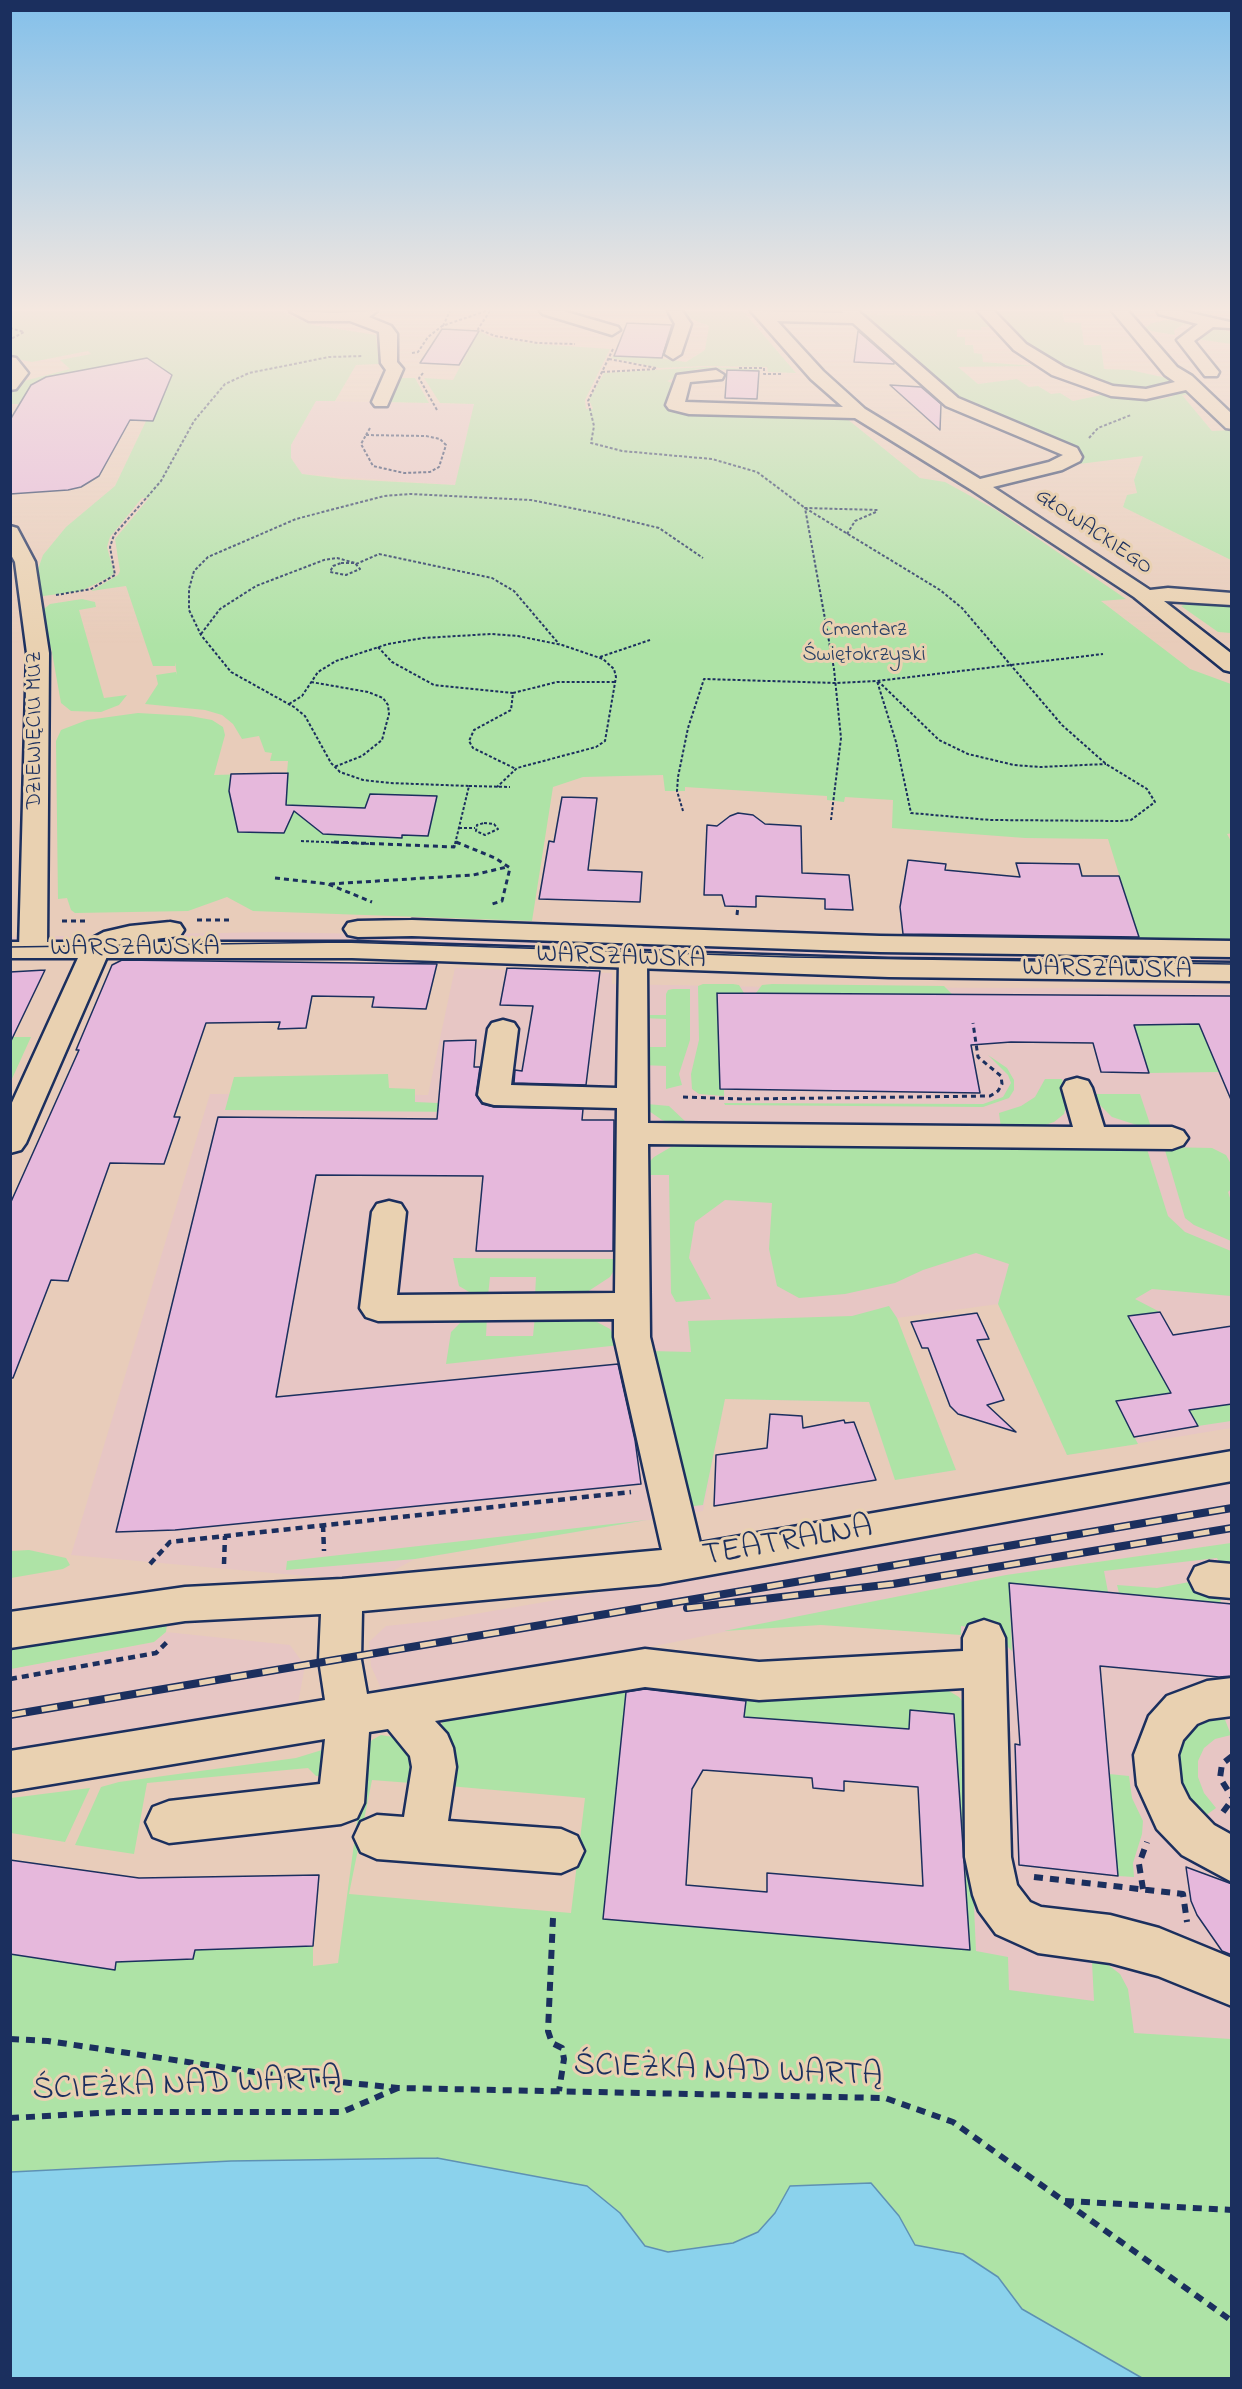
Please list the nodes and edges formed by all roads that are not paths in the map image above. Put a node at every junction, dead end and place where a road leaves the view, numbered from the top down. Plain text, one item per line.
1 (875, 422) edge
2 (1000, 422) edge
3 (977, 485) junction
4 (10, 532) edge
5 (1146, 597) junction
6 (1232, 599) edge
7 (1232, 665) edge
8 (170, 930) junction
9 (22, 941) edge
10 (1232, 949) edge
11 (94, 951) junction
12 (633, 960) junction
13 (1232, 972) edge
14 (503, 1029) dead end
15 (1077, 1088) dead end
16 (632, 1098) junction
17 (632, 1133) junction
18 (1091, 1135) junction
19 (1172, 1138) dead end
20 (10, 1143) edge
21 (389, 1212) dead end
22 (632, 1306) junction
23 (1232, 1466) edge
24 (686, 1562) junction
25 (342, 1596) junction
26 (10, 1630) edge
27 (1232, 1697) edge
28 (397, 1708) junction
29 (349, 1715) junction
30 (10, 1771) edge
31 (169, 1822) dead end
32 (376, 1837) dead end
33 (430, 1841) junction
34 (561, 1851) dead end
35 (1232, 1860) edge
36 (1212, 1975) edge

1 - 3 street, GŁOWACKIEGO
2 - 3 street
3 - 5 street, GŁOWACKIEGO
4 - 9 street, DZIEWIĘCIU MUZ
5 - 6 street
5 - 7 street, GŁOWACKIEGO
8 - 9 street, WARSZAWSKA
8 - 10 street, WARSZAWSKA
8 - 11 street
9 - 11 street, WARSZAWSKA
11 - 12 street, WARSZAWSKA
11 - 20 street
12 - 13 street, WARSZAWSKA
12 - 16 street
14 - 16 street
15 - 18 street
16 - 17 street
17 - 18 street
17 - 22 street
18 - 19 street
21 - 22 street
22 - 24 street
23 - 24 street, TEATRALNA
24 - 25 street, TEATRALNA
25 - 26 street, TEATRALNA
25 - 29 street
27 - 35 street
28 - 29 street
28 - 33 street
28 - 36 street
29 - 30 street
29 - 31 street
32 - 33 street
33 - 34 street

